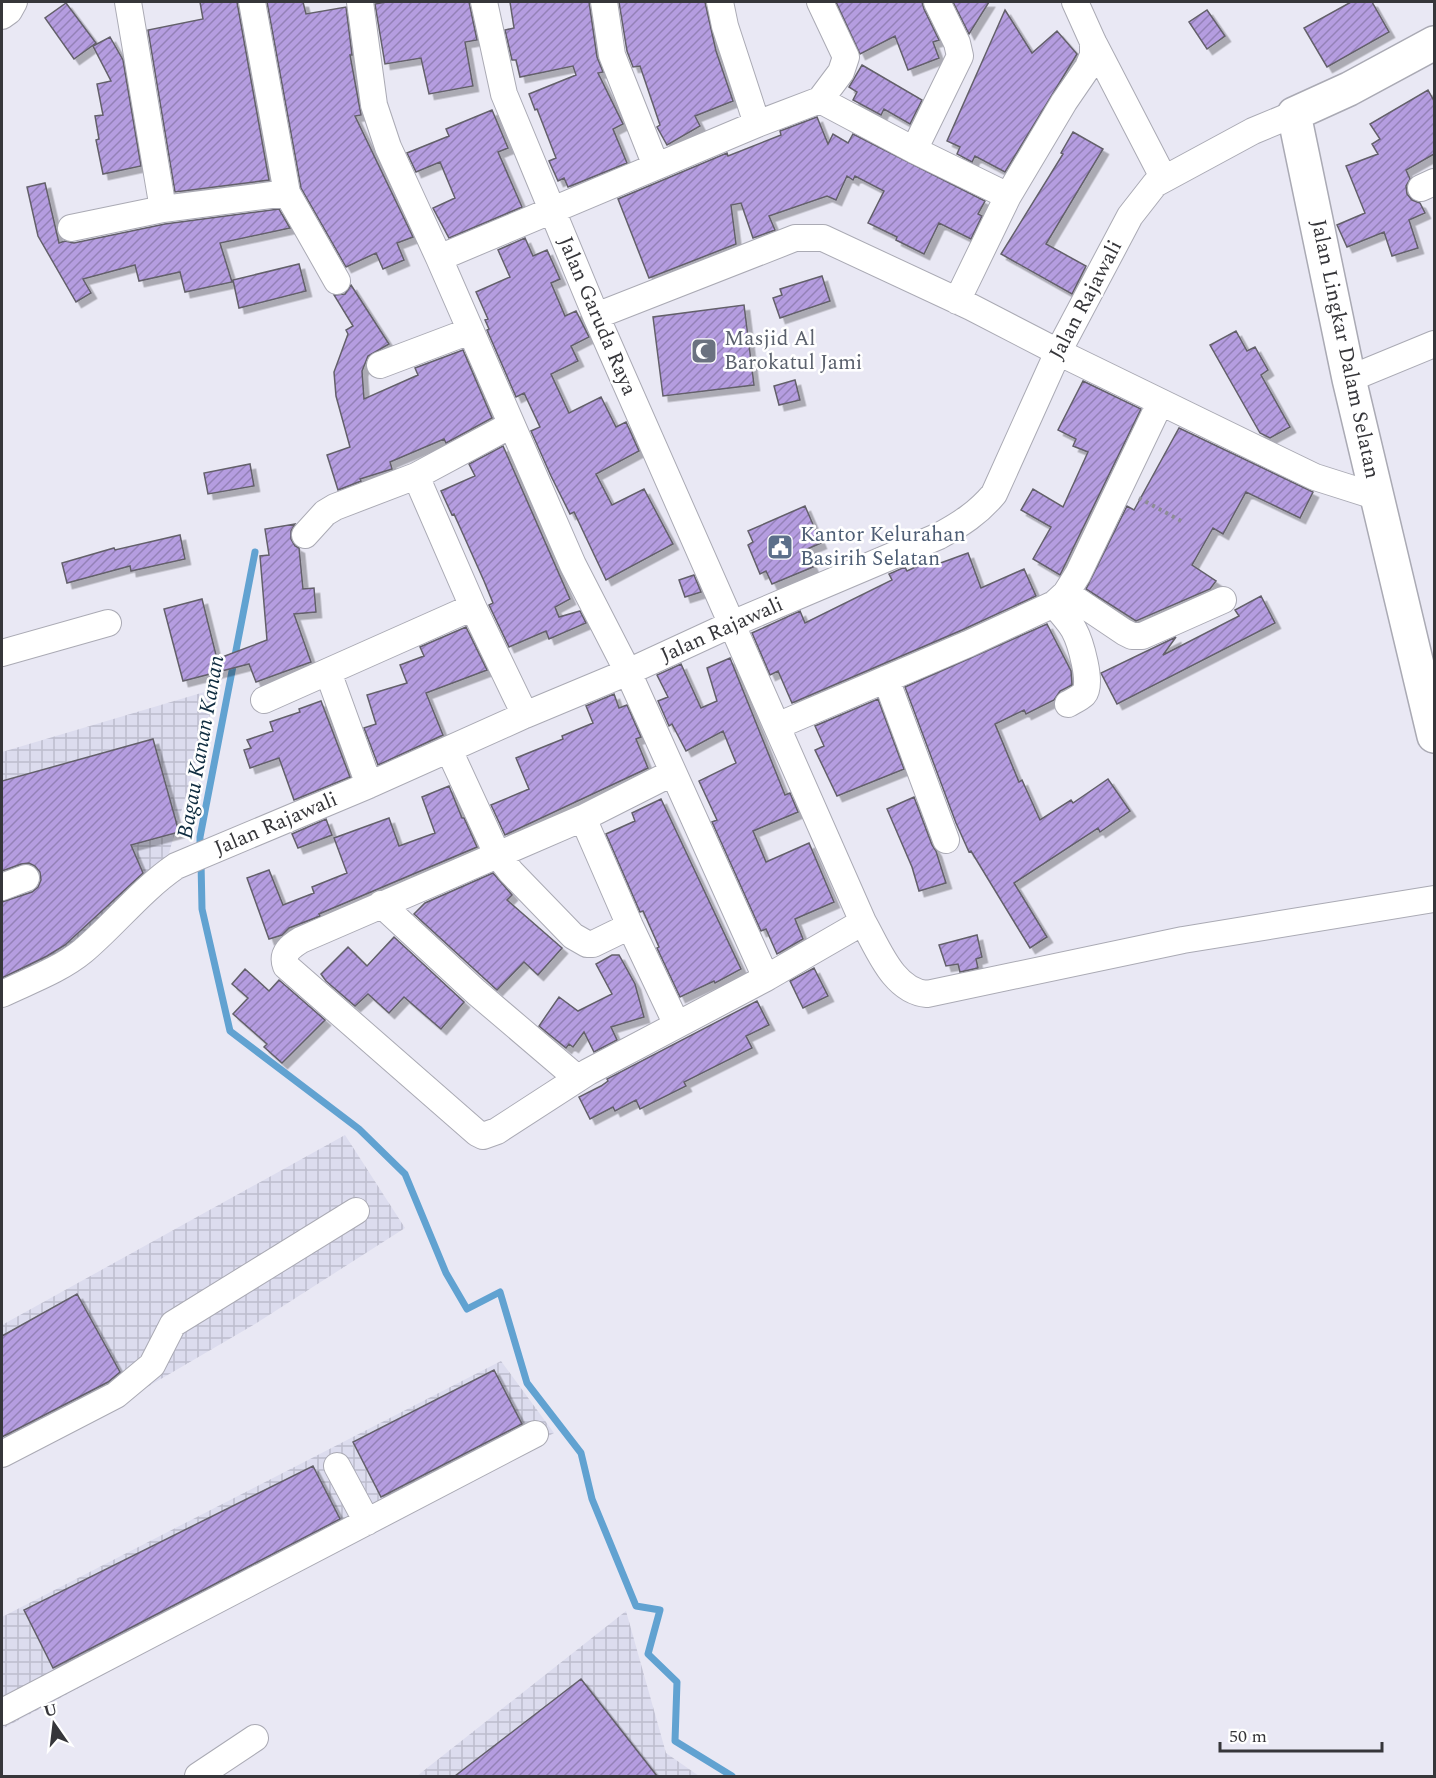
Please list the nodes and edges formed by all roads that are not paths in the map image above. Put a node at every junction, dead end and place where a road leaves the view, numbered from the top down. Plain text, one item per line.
1 (14, 2) edge
2 (128, 2) edge
3 (252, 2) edge
4 (360, 2) edge
5 (484, 2) edge
6 (604, 2) edge
7 (720, 2) edge
8 (820, 2) edge
9 (937, 2) edge
10 (1075, 2) edge
11 (2, 16) edge
12 (1093, 42) junction
13 (1434, 43) edge
14 (820, 100) junction
15 (1294, 114) junction
16 (757, 124) junction
17 (914, 150) junction
18 (656, 166) junction
19 (1164, 179) junction
20 (287, 193) junction
21 (1008, 196) junction
22 (163, 209) junction
23 (552, 209) junction
24 (71, 228) dead end
25 (439, 258) junction
26 (337, 281) dead end
27 (957, 301) junction
28 (596, 316) junction
29 (470, 331) junction
30 (1434, 344) edge
31 (1058, 352) junction
32 (380, 365) dead end
33 (1349, 380) junction
34 (1160, 403) junction
35 (511, 425) junction
36 (416, 476) junction
37 (1378, 497) junction
38 (305, 535) dead end
39 (1060, 598) junction
40 (1223, 600) dead end
41 (473, 607) junction
42 (108, 623) dead end
43 (732, 624) junction
44 (2, 653) edge
45 (328, 672) junction
46 (628, 672) junction
47 (886, 679) junction
48 (264, 700) dead end
49 (1068, 704) dead end
50 (525, 715) junction
51 (777, 726) junction
52 (1434, 736) edge
53 (449, 750) junction
54 (672, 773) junction
55 (369, 785) junction
56 (583, 818) junction
57 (946, 840) dead end
58 (497, 854) junction
59 (26, 878) dead end
60 (2, 886) edge
61 (1434, 899) edge
62 (381, 904) junction
63 (863, 922) junction
64 (630, 926) junction
65 (766, 978) junction
66 (2, 994) edge
67 (677, 1025) junction
68 (578, 1078) junction
69 (356, 1211) dead end
70 (535, 1434) dead end
71 (2, 1454) edge
72 (337, 1466) dead end
73 (367, 1522) junction
74 (2, 1712) edge
75 (255, 1738) dead end
76 (198, 1776) edge

1 - 11 street
2 - 22 street
3 - 20 street
4 - 25 street
5 - 23 street, Jalan Garuda Raya
6 - 18 street
7 - 16 street
8 - 14 street
9 - 17 street
10 - 12 street
12 - 19 street
12 - 21 street
13 - 15 main road
14 - 16 street
14 - 17 street
15 - 19 street, Jalan Rajawali
15 - 33 main road, Jalan Lingkar Dalam Selatan
16 - 18 street
17 - 21 street
18 - 23 street
19 - 31 street, Jalan Rajawali
20 - 22 street
20 - 26 street
21 - 27 street
22 - 24 street
23 - 25 street
23 - 28 street, Jalan Garuda Raya
25 - 29 street
27 - 28 street
27 - 31 street
28 - 43 street, Jalan Garuda Raya
29 - 32 street
29 - 35 street
30 - 33 street
31 - 34 street
31 - 43 street, Jalan Rajawali
33 - 37 main road, Jalan Lingkar Dalam Selatan
34 - 37 street
34 - 39 street
35 - 36 street
35 - 46 street
36 - 38 street
36 - 41 street
37 - 52 main road, Jalan Lingkar Dalam Selatan
39 - 40 street
39 - 47 street
39 - 49 street
41 - 45 street
41 - 50 street
42 - 44 street
43 - 46 street, Jalan Rajawali
43 - 51 street, Jalan Garuda Raya
45 - 48 street
45 - 55 street
46 - 50 street, Jalan Rajawali
46 - 54 street
47 - 51 street
47 - 57 street
50 - 53 street, Jalan Rajawali
51 - 63 street, Jalan Garuda Raya
53 - 55 street, Jalan Rajawali
53 - 58 street
54 - 56 street
54 - 65 street
55 - 66 street, Jalan Rajawali
56 - 58 street
56 - 64 street
58 - 62 street
58 - 64 street
59 - 60 street
61 - 63 street, Jalan Garuda Raya
62 - 68 street
62 - 68 street
63 - 65 street
64 - 67 street
65 - 67 street
67 - 68 street
69 - 71 street
70 - 73 street
72 - 73 street
73 - 74 street
75 - 76 street

